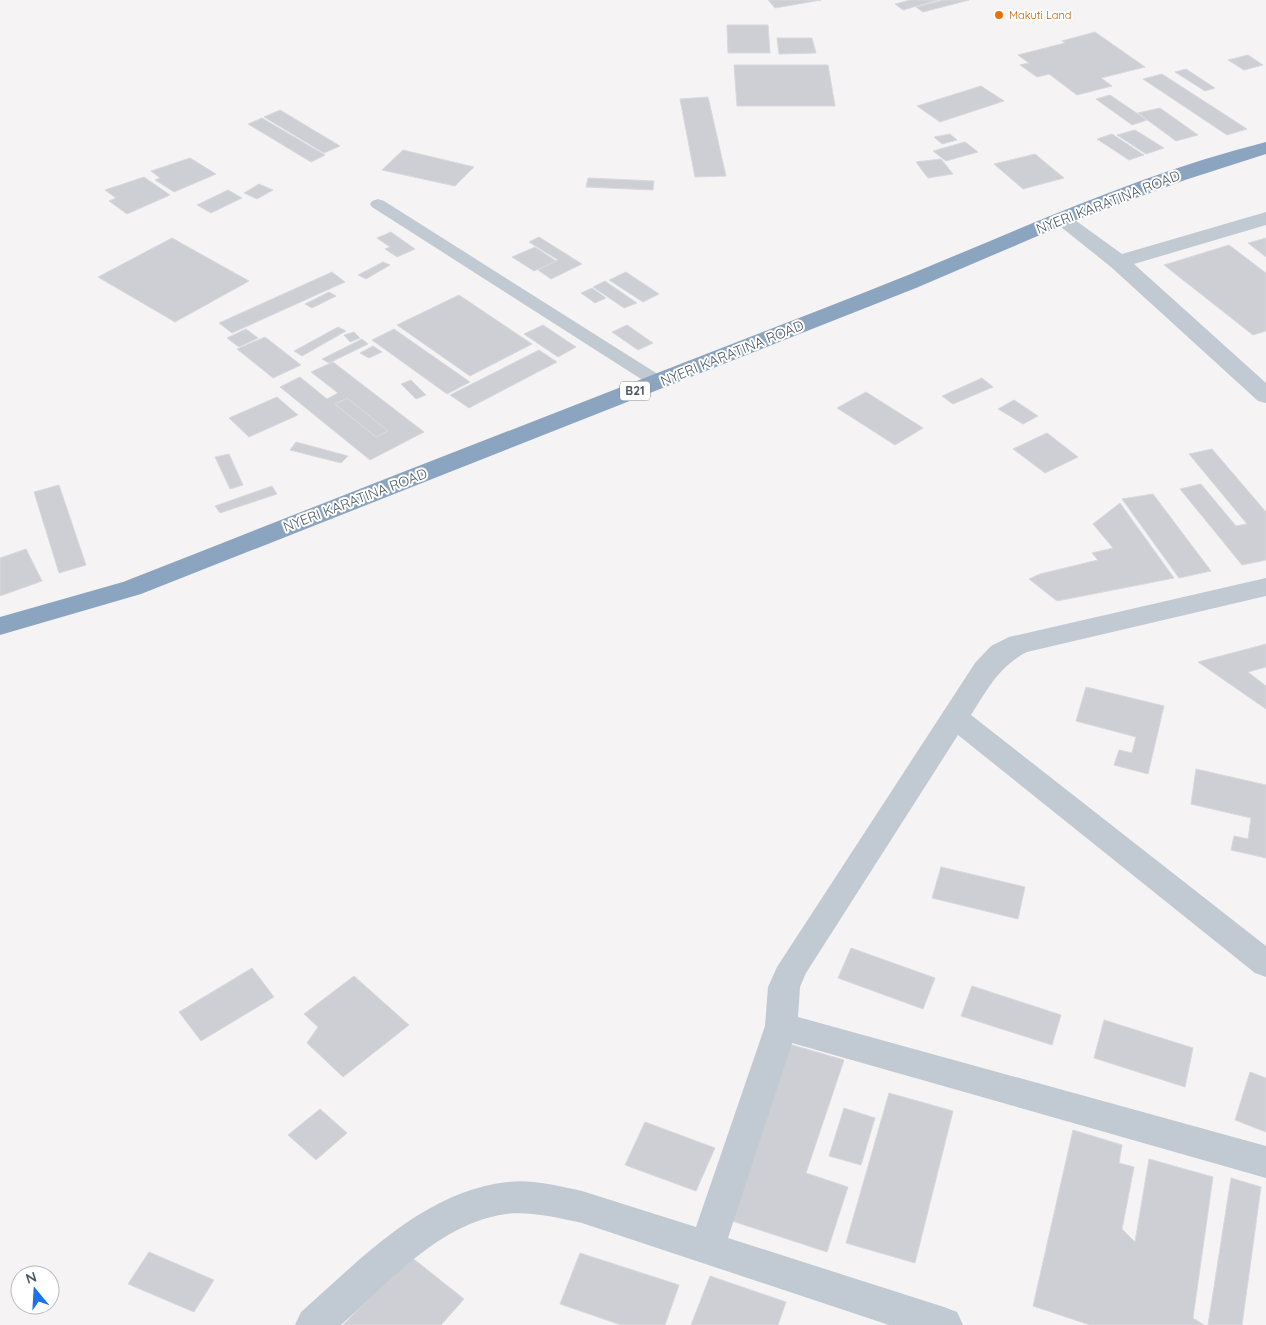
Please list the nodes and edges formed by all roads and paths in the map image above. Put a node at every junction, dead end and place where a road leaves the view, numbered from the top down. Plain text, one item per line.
1 (1266, 148) edge
2 (378, 204) dead end
3 (1266, 218) edge
4 (1061, 219) junction
5 (1119, 262) junction
6 (658, 382) junction
7 (1266, 396) edge
8 (1266, 587) edge
9 (0, 626) edge
10 (954, 717) junction
11 (1266, 964) edge
12 (780, 1026) junction
13 (1266, 1162) edge
14 (707, 1248) junction
15 (314, 1325) edge
16 (944, 1325) edge

1 - 4 highway, NYERI KARATINA ROAD / B21
2 - 6 lane
3 - 5 street
4 - 5 street
4 - 6 highway, NYERI KARATINA ROAD / B21
5 - 7 street
6 - 9 highway, NYERI KARATINA ROAD / B21
8 - 10 street
10 - 11 street
10 - 12 street
12 - 13 street
12 - 14 street
14 - 15 street
14 - 16 street

